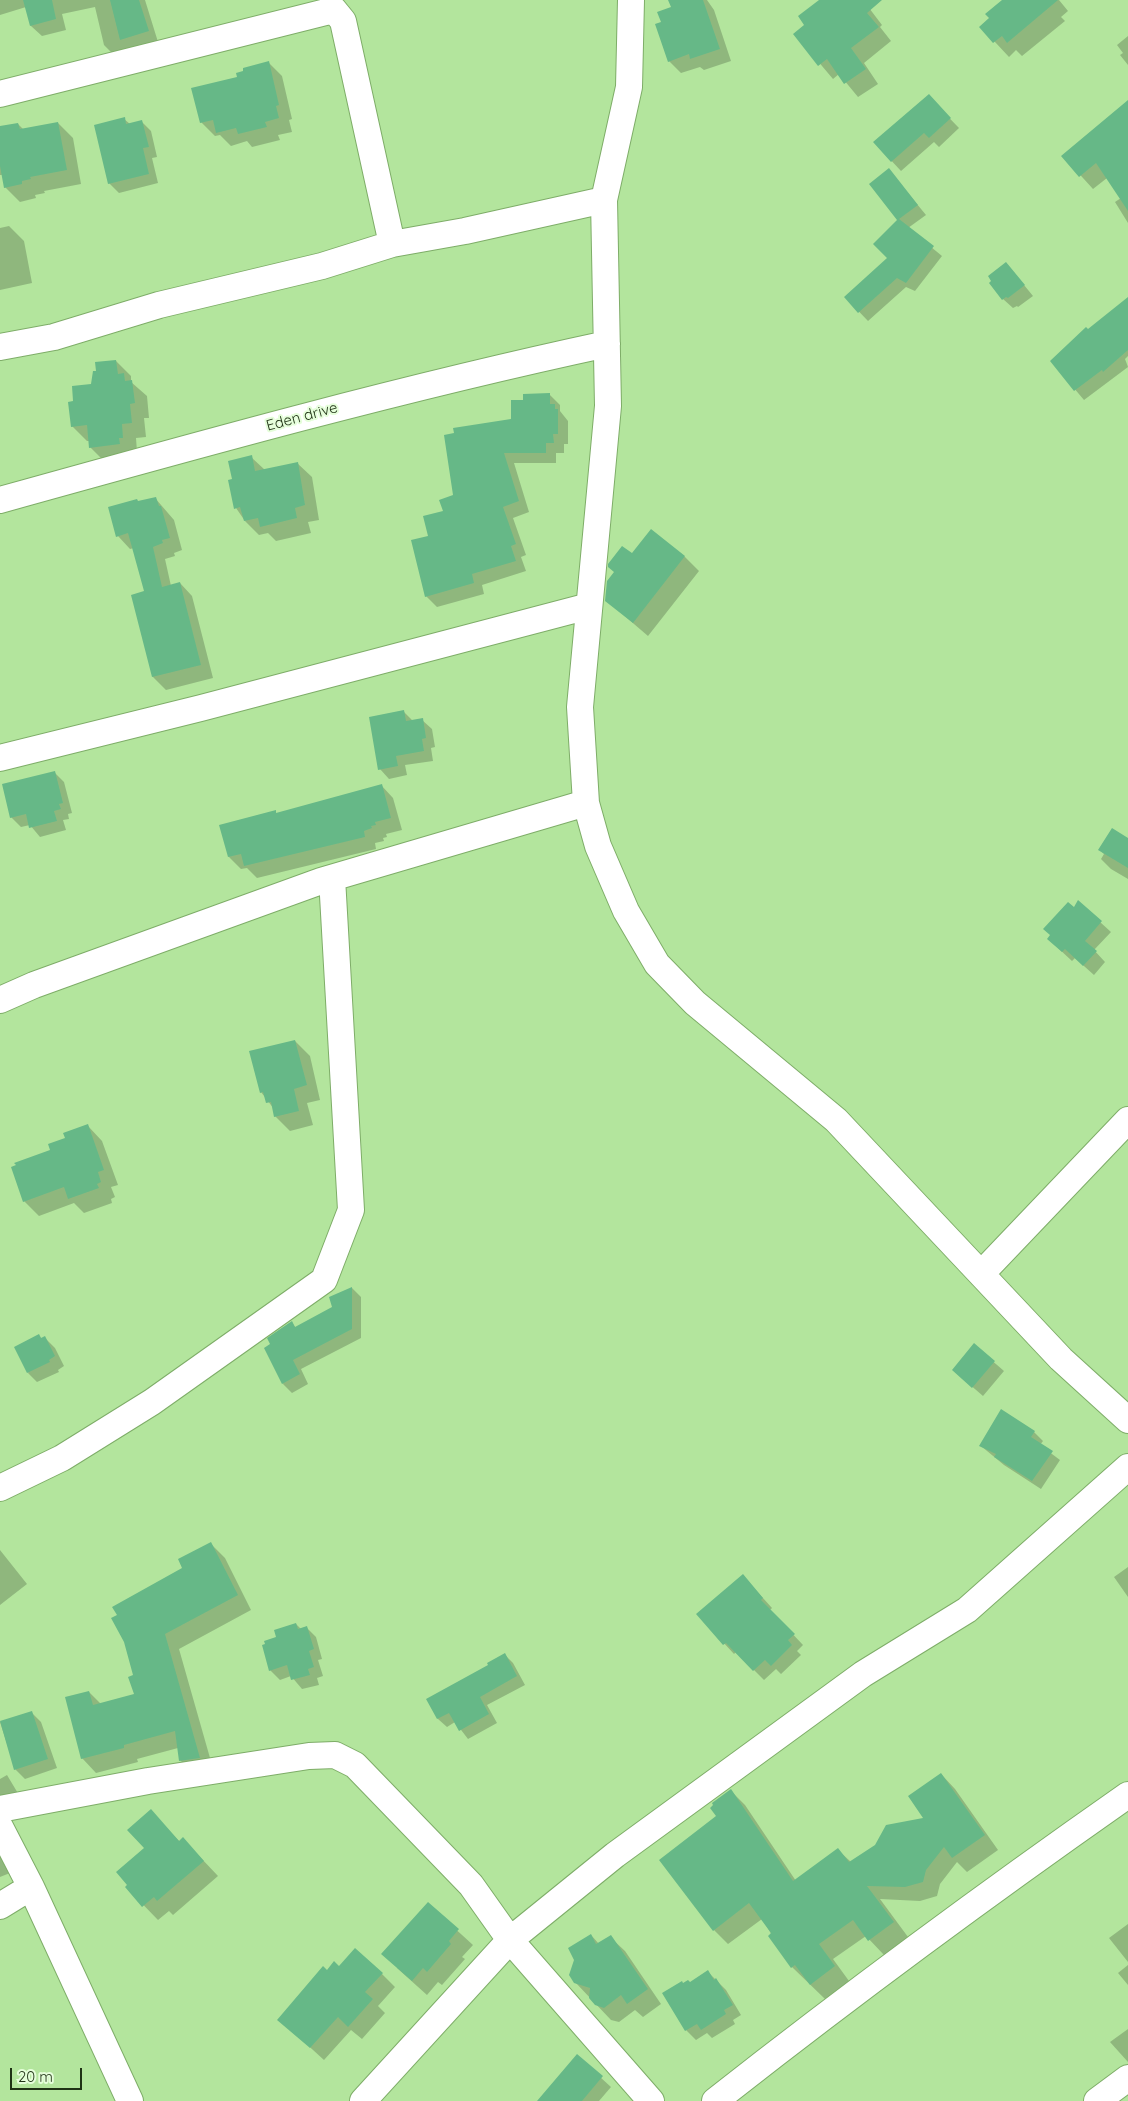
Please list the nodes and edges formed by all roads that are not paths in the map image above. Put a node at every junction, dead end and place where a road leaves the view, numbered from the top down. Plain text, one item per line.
1 (631, 0) edge
2 (333, 5) edge
3 (0, 94) edge
4 (604, 200) junction
5 (392, 244) junction
6 (607, 344) junction
7 (0, 347) edge
8 (0, 500) edge
9 (589, 606) junction
10 (0, 758) edge
11 (586, 803) junction
12 (332, 878) junction
13 (0, 1000) edge
14 (1128, 1120) edge
15 (981, 1274) junction
16 (1128, 1420) edge
17 (1128, 1467) edge
18 (0, 1488) edge
19 (1128, 1795) edge
20 (0, 1809) edge
21 (0, 1828) edge
22 (31, 1887) junction
23 (0, 1906) edge
24 (510, 1940) junction
25 (1128, 2078) edge
26 (130, 2101) edge
27 (363, 2101) edge
28 (650, 2101) edge
29 (715, 2101) edge
30 (1097, 2101) edge

1 - 4 street
2 - 3 street
2 - 5 street
4 - 5 street
4 - 6 street
5 - 7 street
6 - 8 street, Eden drive
6 - 9 street
9 - 10 street
9 - 11 street
11 - 12 street
11 - 15 street
12 - 13 street
12 - 18 street
14 - 15 street
15 - 16 street
17 - 24 street
19 - 29 street
20 - 24 street
21 - 22 street
22 - 23 street
22 - 26 street
24 - 27 street
24 - 28 street
25 - 30 street

